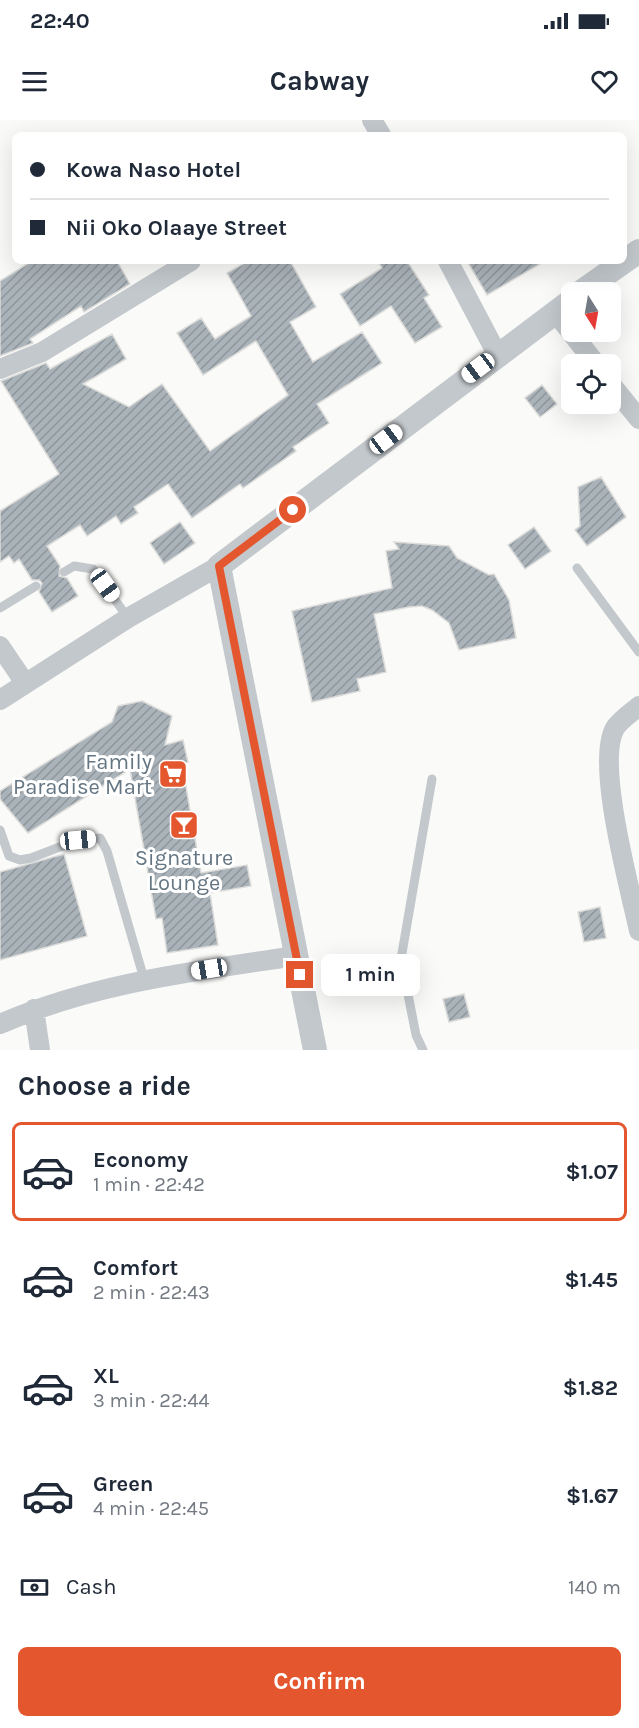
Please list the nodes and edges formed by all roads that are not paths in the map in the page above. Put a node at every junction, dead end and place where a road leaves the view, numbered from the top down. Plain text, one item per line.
1 (186, 264) edge
2 (450, 264) edge
3 (621, 264) edge
4 (595, 282) edge
5 (561, 307) edge
6 (497, 354) junction
7 (0, 369) edge
8 (621, 397) edge
9 (639, 419) edge
10 (219, 566) junction
11 (577, 568) dead end
12 (64, 572) dead end
13 (36, 586) dead end
14 (0, 608) edge
15 (128, 618) junction
16 (0, 646) edge
17 (639, 651) edge
18 (25, 683) junction
19 (0, 700) edge
20 (639, 706) edge
21 (432, 780) dead end
22 (0, 830) edge
23 (639, 932) edge
24 (296, 956) junction
25 (144, 979) junction
26 (34, 1009) junction
27 (0, 1024) edge
28 (40, 1050) edge
29 (315, 1050) edge
30 (423, 1050) edge

1 - 7 street
2 - 6 street
3 - 4 street
5 - 6 street
6 - 10 street
8 - 9 street
10 - 15 street
10 - 24 street
11 - 17 lane
12 - 15 lane
13 - 14 lane
15 - 18 street
16 - 18 street
18 - 19 street
20 - 23 street
21 - 30 lane
22 - 25 lane
24 - 25 street
24 - 29 street
25 - 26 street
26 - 27 street
26 - 28 street

